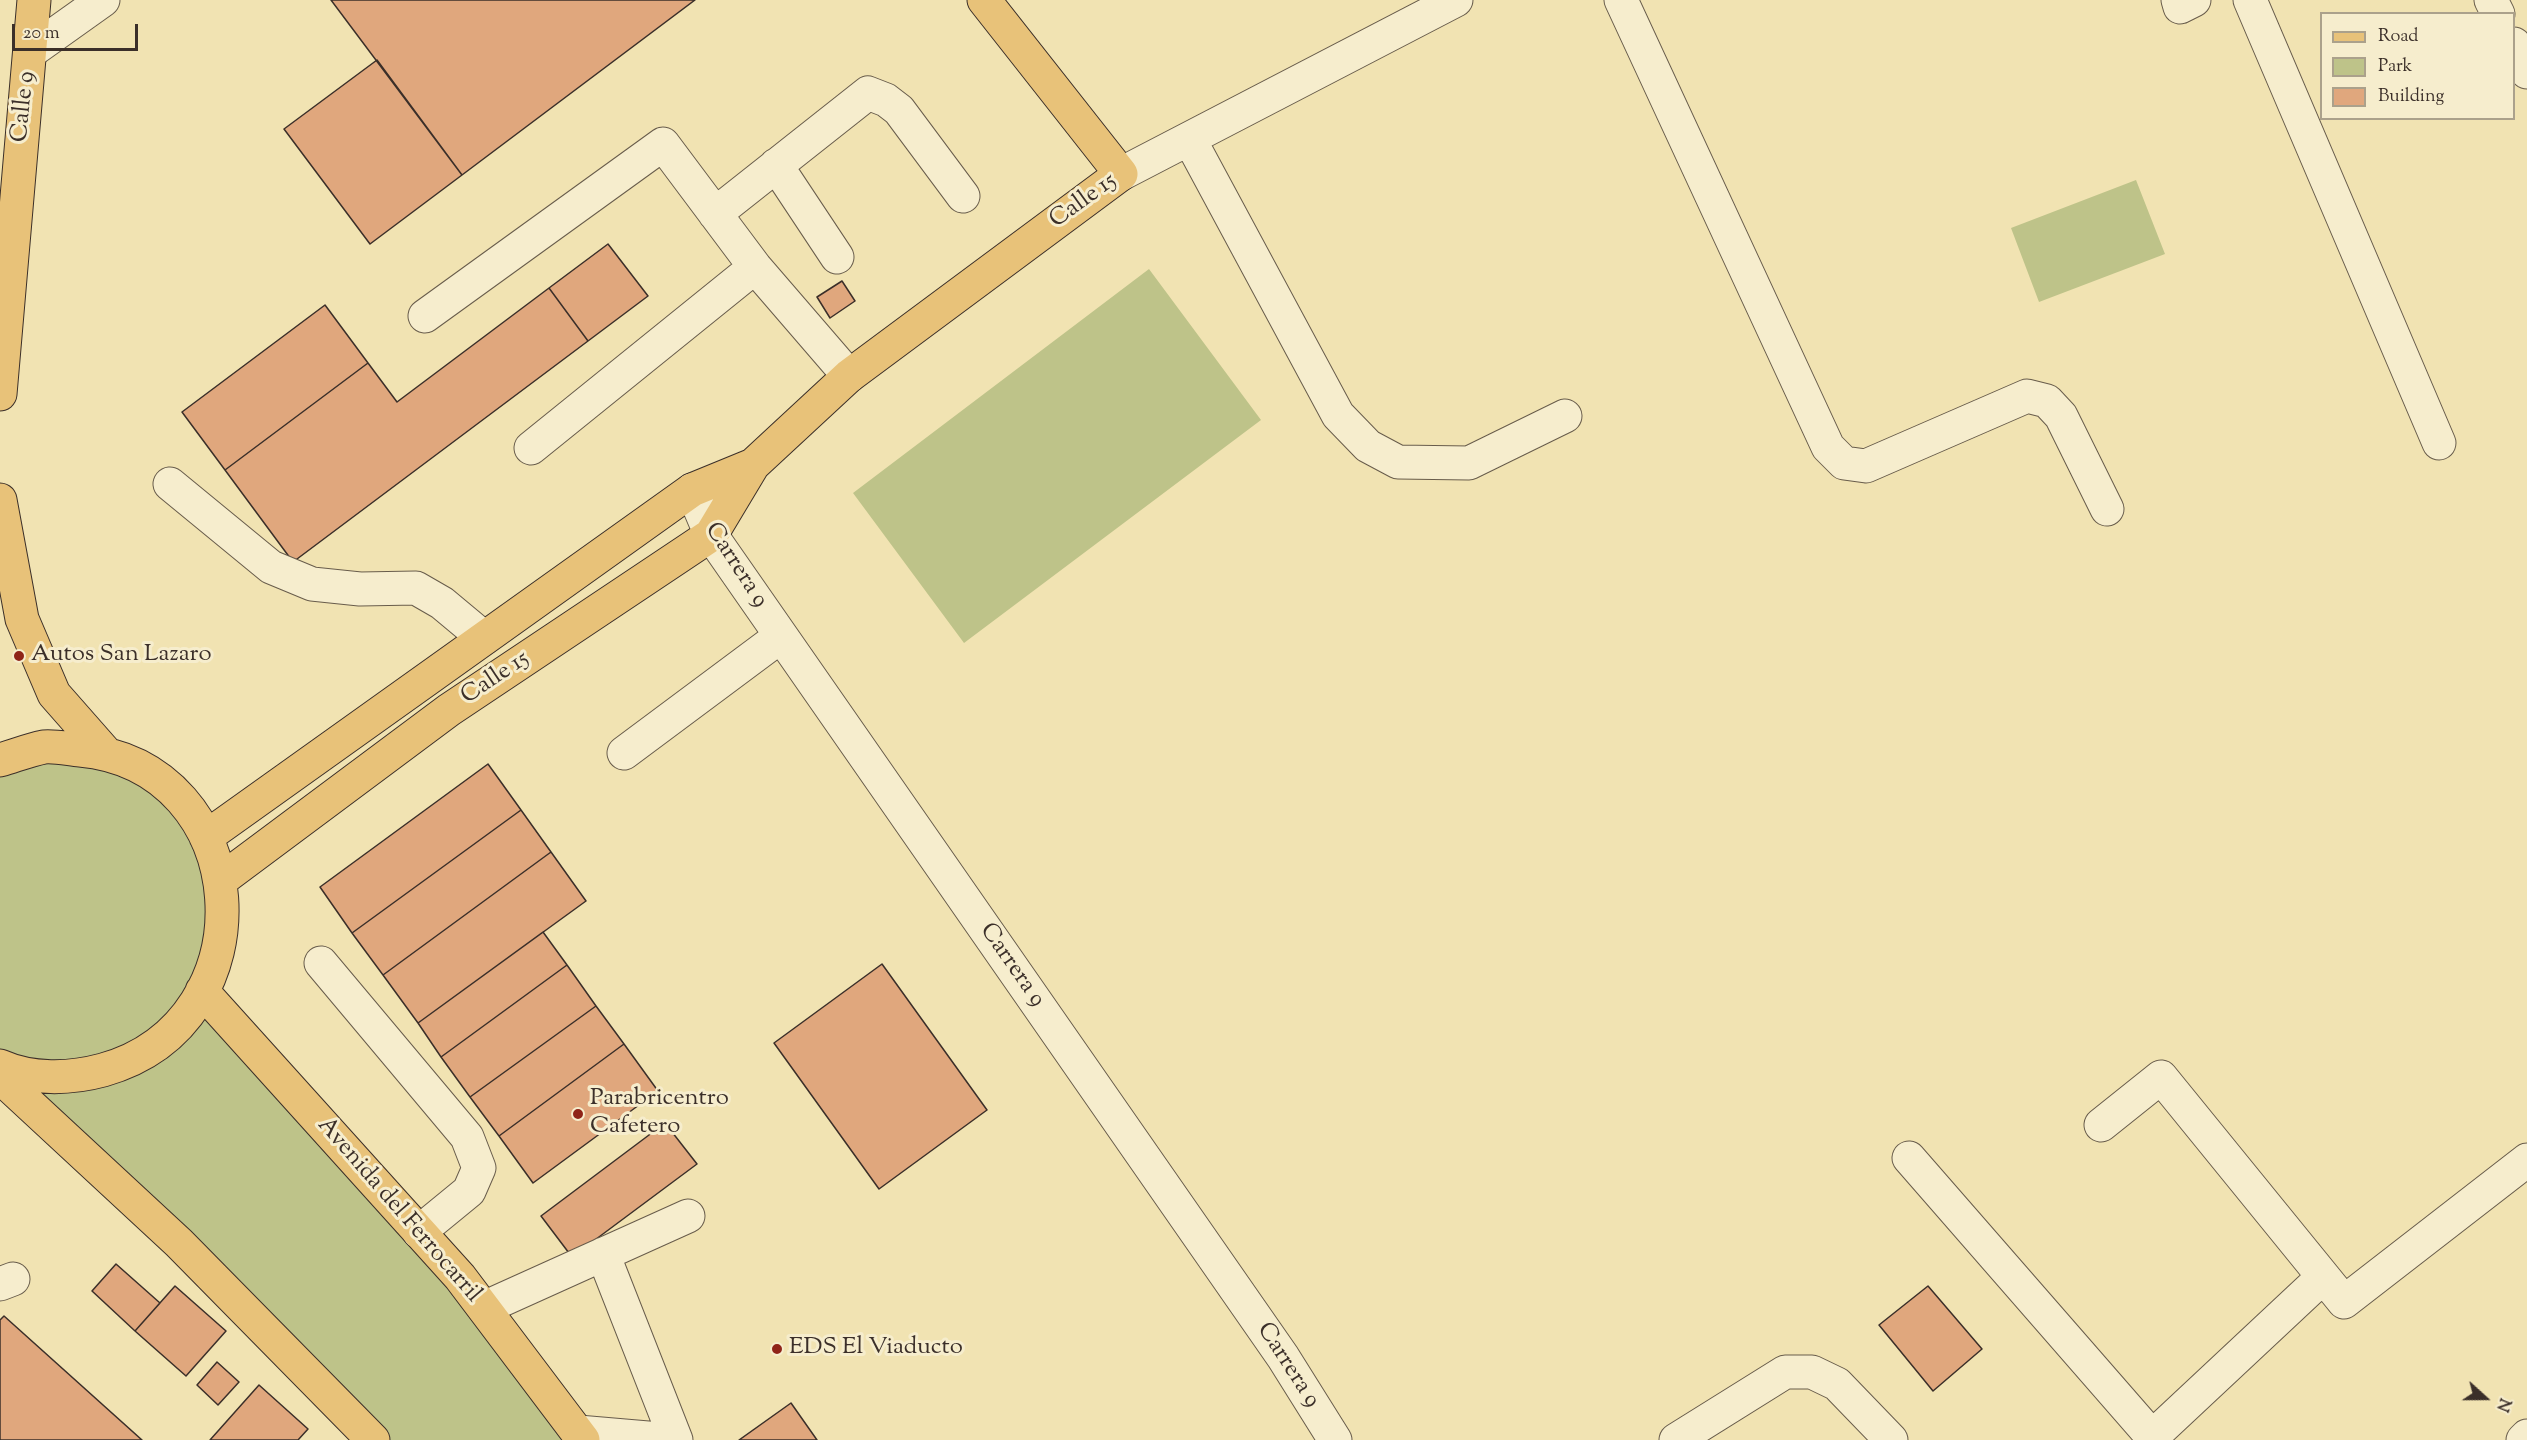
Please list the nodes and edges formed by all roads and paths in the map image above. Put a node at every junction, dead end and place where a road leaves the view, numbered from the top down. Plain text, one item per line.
1 (34, 0) edge
2 (103, 0) edge
3 (984, 0) edge
4 (1456, 0) edge
5 (1621, 0) edge
6 (2250, 0) edge
7 (2515, 46) edge
8 (30, 52) junction
9 (2527, 72) edge
10 (1190, 140) junction
11 (776, 165) junction
12 (1121, 174) junction
13 (963, 196) dead end
14 (715, 214) junction
15 (837, 257) dead end
16 (755, 267) junction
17 (425, 316) dead end
18 (849, 376) junction
19 (0, 394) edge
20 (1565, 416) dead end
21 (2439, 443) dead end
22 (531, 448) dead end
23 (753, 465) junction
24 (170, 484) dead end
25 (692, 490) junction
26 (0, 500) edge
27 (2108, 509) dead end
28 (711, 535) junction
29 (781, 636) junction
30 (484, 638) junction
31 (105, 753) junction
32 (624, 753) dead end
33 (0, 760) edge
34 (206, 837) junction
35 (220, 880) junction
36 (321, 963) dead end
37 (202, 991) junction
38 (0, 1066) edge
39 (0, 1077) edge
40 (2101, 1125) dead end
41 (1909, 1158) dead end
42 (2527, 1160) edge
43 (688, 1216) dead end
44 (419, 1232) junction
45 (603, 1254) junction
46 (2323, 1277) junction
47 (484, 1308) junction
48 (580, 1436) edge
49 (2527, 1437) edge
50 (2154, 1438) edge
51 (373, 1440) edge
52 (671, 1440) edge
53 (676, 1440) edge
54 (1335, 1440) edge
55 (1676, 1440) edge
56 (1891, 1440) edge
57 (2523, 1440) edge

1 - 8 main road, Calle 9
2 - 8 street
3 - 12 main road
4 - 10 street, Calle 15
5 - 27 street
6 - 21 street
7 - 9 street
8 - 19 main road, Calle 9
10 - 12 street, Calle 15
10 - 20 street
11 - 13 street
11 - 14 street
11 - 15 street
12 - 18 main road, Calle 15
14 - 16 street
14 - 17 street
16 - 18 street
16 - 22 street
18 - 23 main road, Calle 15
23 - 25 main road, Calle 15
23 - 28 main road, Calle 15
24 - 30 street
25 - 28 street, Carrera 9
25 - 30 main road, Calle 15
26 - 31 main road
28 - 29 street, Carrera 9
28 - 35 main road, Calle 15
29 - 32 street
29 - 54 street, Carrera 9
30 - 34 main road, Calle 15
31 - 33 main road
31 - 34 main road
34 - 35 main road
35 - 37 main road
36 - 44 street
37 - 38 main road
37 - 44 main road, Avenida del Ferrocarril
39 - 51 main road
40 - 46 street
41 - 50 street
42 - 46 street
43 - 45 street
44 - 47 main road, Avenida del Ferrocarril
45 - 47 street
45 - 53 street
46 - 50 street
47 - 48 main road, Avenida del Ferrocarril
48 - 52 street
49 - 57 street
55 - 56 street

